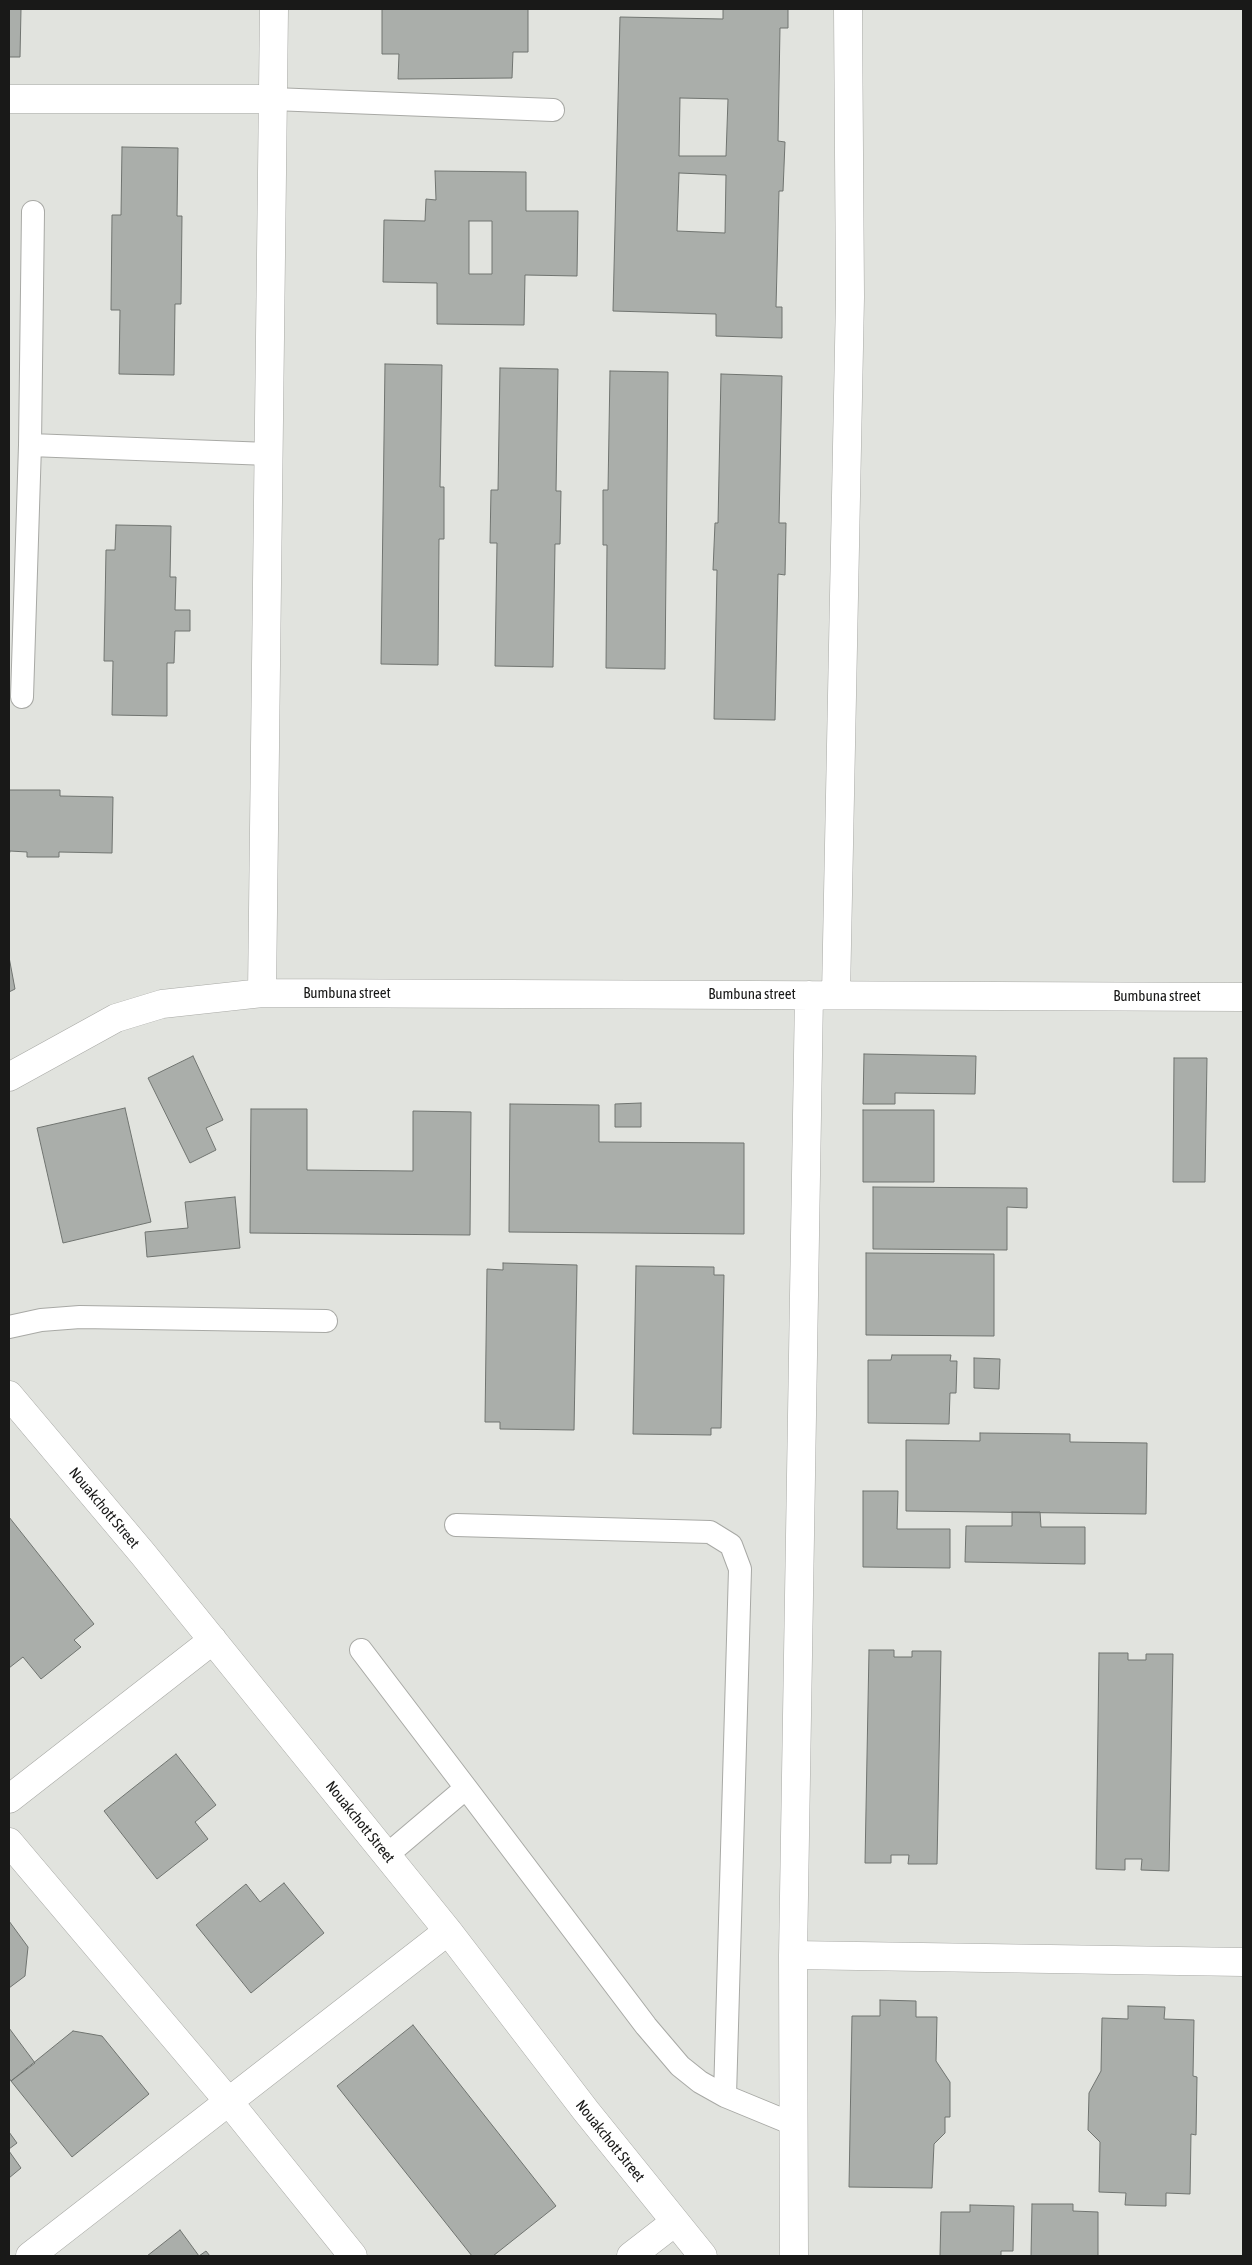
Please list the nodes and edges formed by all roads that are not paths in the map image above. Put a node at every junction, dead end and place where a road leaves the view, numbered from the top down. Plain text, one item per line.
1 (274, 9) edge
2 (848, 9) edge
3 (9, 99) edge
4 (273, 99) junction
5 (553, 110) dead end
6 (33, 212) dead end
7 (30, 445) junction
8 (269, 454) junction
9 (22, 697) dead end
10 (262, 993) junction
11 (836, 994) junction
12 (809, 995) junction
13 (1243, 997) edge
14 (9, 1077) edge
15 (326, 1321) dead end
16 (9, 1327) edge
17 (9, 1395) edge
18 (456, 1525) dead end
19 (213, 1640) junction
20 (361, 1650) dead end
21 (466, 1788) junction
22 (9, 1799) edge
23 (9, 1842) edge
24 (387, 1855) junction
25 (448, 1931) junction
26 (792, 1955) junction
27 (1243, 1962) edge
28 (725, 2096) junction
29 (229, 2102) junction
30 (793, 2124) junction
31 (675, 2222) junction
32 (30, 2256) edge
33 (353, 2256) edge
34 (631, 2256) edge
35 (703, 2256) edge
36 (794, 2256) edge

1 - 4 street
2 - 11 street
3 - 4 street
4 - 5 lane
4 - 8 street
6 - 7 lane
7 - 8 lane
7 - 9 lane
8 - 10 street
10 - 12 street, Bumbuna street
10 - 14 street, Bumbuna street
11 - 12 street, Bumbuna street
11 - 13 street, Bumbuna street
12 - 26 street
15 - 16 lane
17 - 19 street, Nouakchott Street
18 - 28 lane
19 - 22 street
19 - 24 street, Nouakchott Street
20 - 21 lane
21 - 24 lane
21 - 28 lane
23 - 29 street
24 - 25 street, Nouakchott Street
25 - 29 street
25 - 31 street, Nouakchott Street
26 - 27 street
26 - 30 street
28 - 30 lane
29 - 32 street
29 - 33 street
30 - 36 street
31 - 34 street
31 - 35 street, Nouakchott Street

